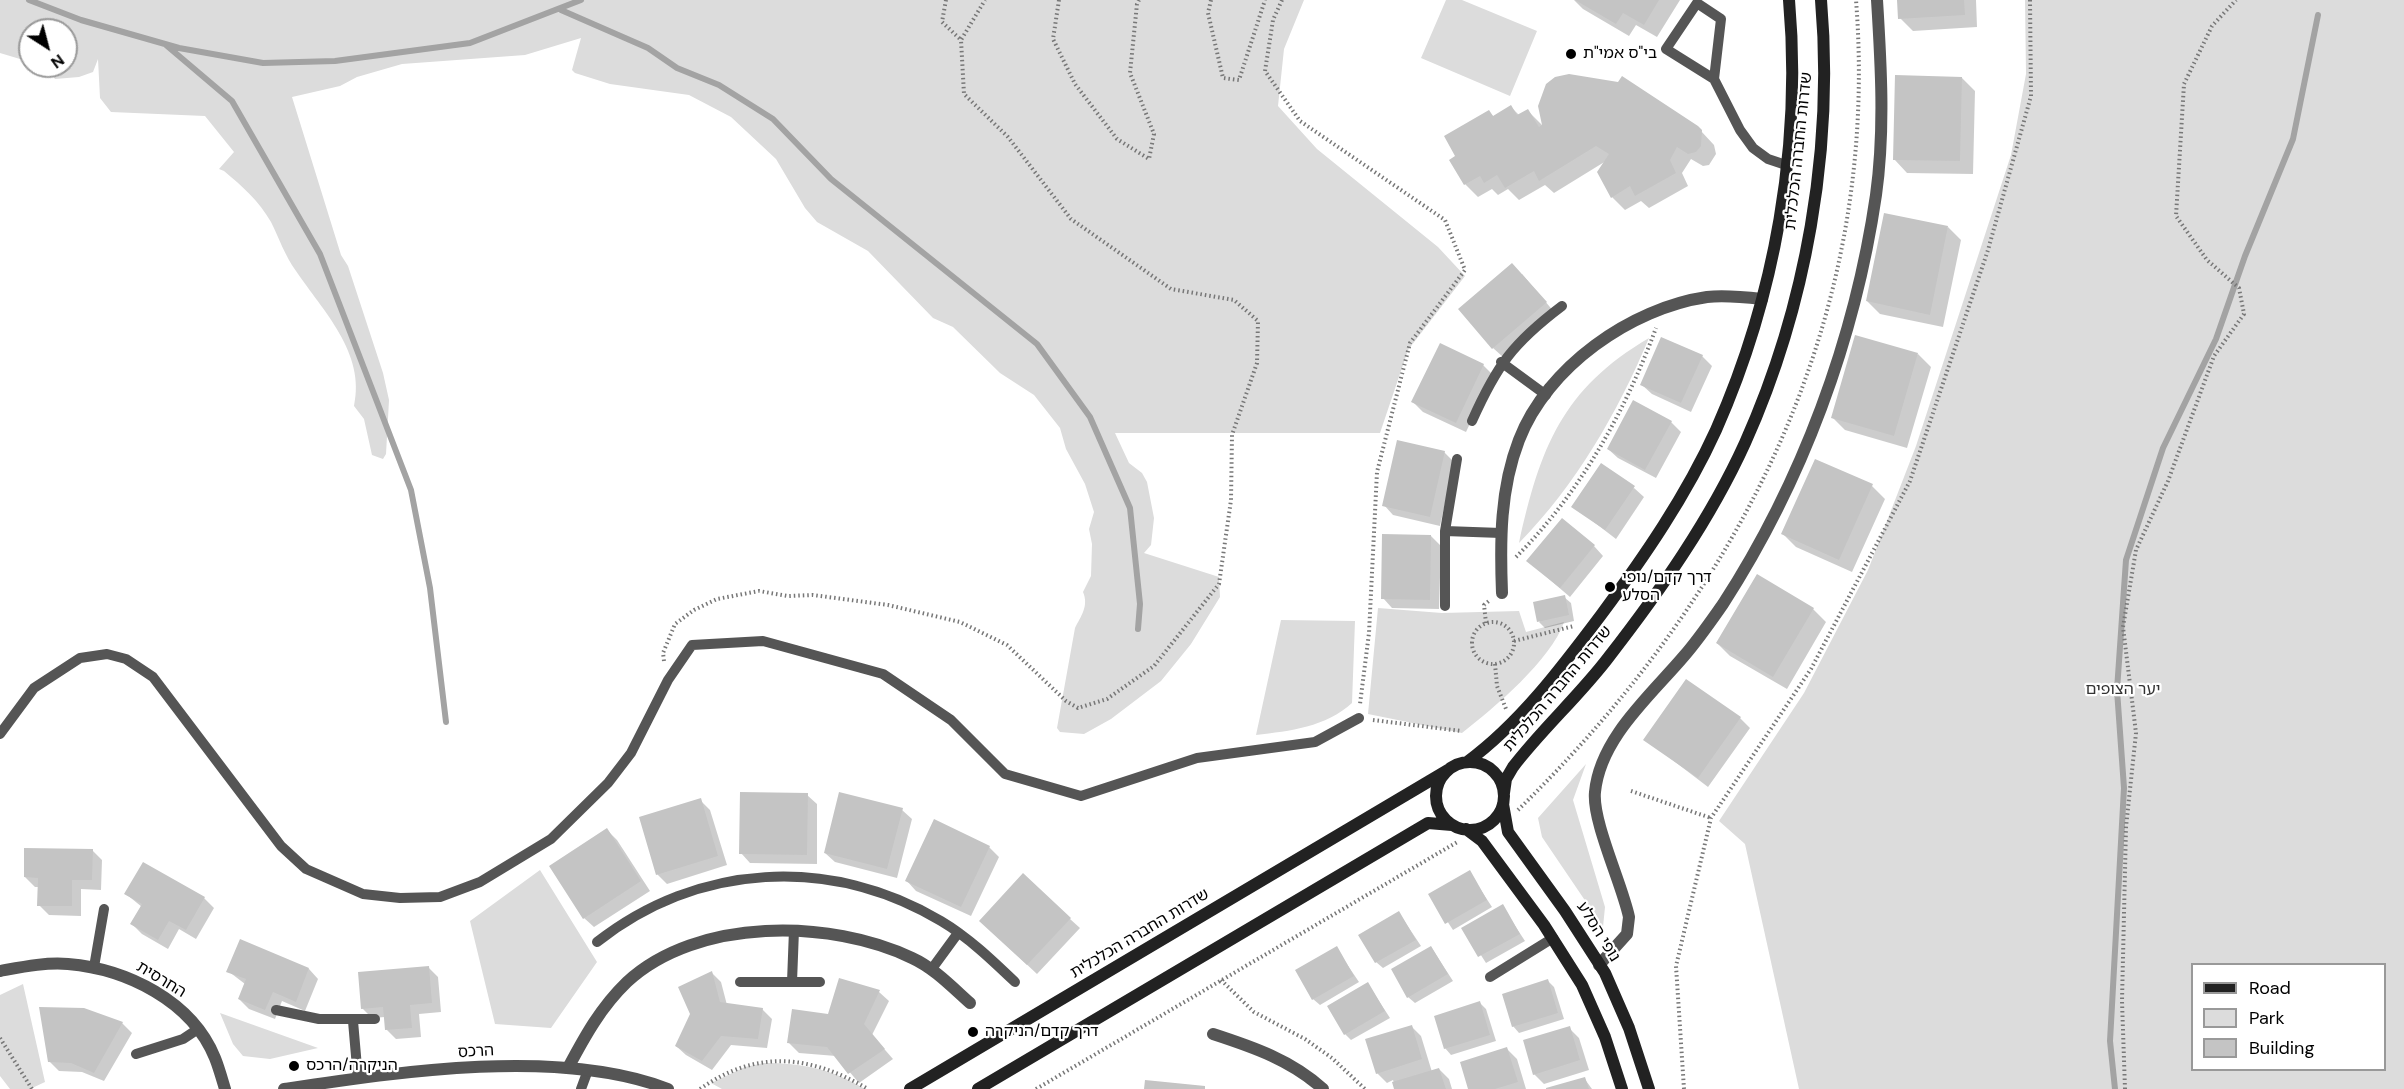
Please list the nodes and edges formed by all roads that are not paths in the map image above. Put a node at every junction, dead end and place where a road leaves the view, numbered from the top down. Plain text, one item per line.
1 (1789, 0) edge
2 (1821, 0) edge
3 (1877, 0) edge
4 (1714, 79) junction
5 (1786, 165) junction
6 (1762, 299) junction
7 (1562, 306) dead end
8 (1501, 362) junction
9 (1546, 395) junction
10 (1472, 421) dead end
11 (1457, 459) dead end
12 (1445, 531) junction
13 (1501, 533) junction
14 (1502, 593) road end
15 (1445, 606) dead end
16 (1359, 718) road end
17 (0, 734) edge
18 (1467, 762) junction
19 (1448, 770) junction
20 (1503, 799) junction
21 (1452, 825) junction
22 (1469, 831) junction
23 (104, 909) dead end
24 (794, 930) junction
25 (958, 933) junction
26 (1553, 938) junction
27 (597, 942) dead end
28 (1599, 965) junction
29 (94, 967) junction
30 (931, 970) junction
31 (0, 972) edge
32 (1490, 977) dead end
33 (740, 982) dead end
34 (792, 982) junction
35 (820, 982) dead end
36 (1015, 982) dead end
37 (970, 1003) dead end
38 (276, 1010) dead end
39 (375, 1019) dead end
40 (353, 1021) junction
41 (198, 1029) junction
42 (1213, 1034) dead end
43 (136, 1054) dead end
44 (568, 1068) junction
45 (588, 1070) junction
46 (358, 1078) junction
47 (225, 1089) edge
48 (287, 1089) edge
49 (581, 1089) edge
50 (668, 1089) edge
51 (910, 1089) edge
52 (978, 1089) edge
53 (1323, 1089) edge
54 (1622, 1089) edge
55 (1649, 1089) edge

1 - 5 main road, שדרות החברה הכלכלית
2 - 20 main road, שדרות החברה הכלכלית
3 - 28 street
4 - 4 lane
4 - 5 lane
5 - 6 main road, שדרות החברה הכלכלית
6 - 9 street
6 - 18 main road, שדרות החברה הכלכלית
7 - 8 lane
8 - 9 lane
8 - 10 lane
9 - 13 street
11 - 12 lane
12 - 13 lane
12 - 15 lane
13 - 14 street
16 - 17 lane
18 - 19 main road
18 - 20 main road
19 - 21 main road
19 - 51 main road, שדרות החברה הכלכלית
20 - 22 main road
20 - 28 main road, נופי הסלע
21 - 22 main road
21 - 52 main road
22 - 26 main road
23 - 29 lane
24 - 30 street
24 - 34 lane
24 - 44 street
25 - 27 lane
25 - 30 lane
25 - 36 lane
26 - 32 lane
26 - 54 main road
28 - 55 main road, נופי הסלע
29 - 31 street, החרסית
29 - 41 street, החרסית
30 - 37 street
33 - 34 lane
34 - 35 lane
38 - 40 lane
39 - 40 lane
40 - 46 lane
41 - 43 lane
41 - 47 street, החרסית
42 - 53 street
44 - 45 street, הרכס
44 - 46 street, הרכס
45 - 49 lane
45 - 50 street, הרכס
46 - 48 street, הרכס

